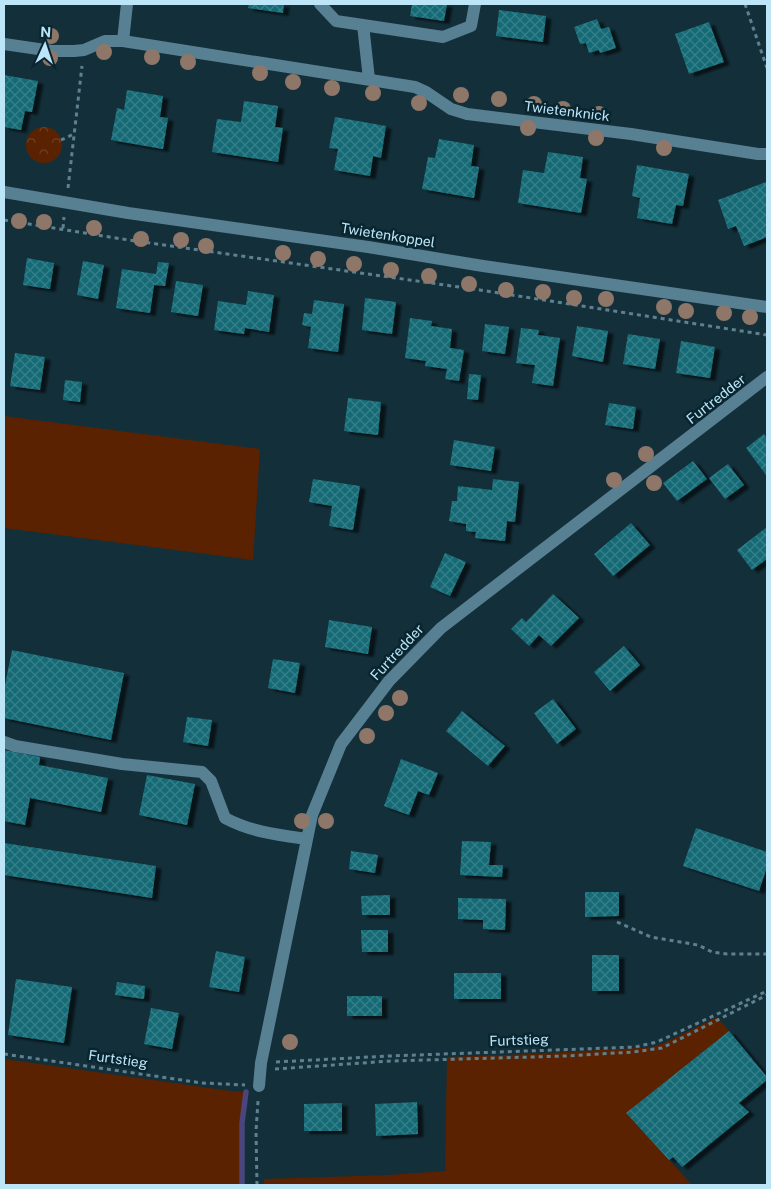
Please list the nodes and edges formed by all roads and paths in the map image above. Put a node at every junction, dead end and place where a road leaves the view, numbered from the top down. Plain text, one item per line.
1 (127, 4) edge
2 (320, 4) edge
3 (475, 4) edge
4 (745, 4) edge
5 (363, 25) junction
6 (123, 42) junction
7 (4, 44) edge
8 (84, 50) junction
9 (767, 68) edge
10 (369, 80) junction
11 (74, 134) junction
12 (62, 140) dead end
13 (767, 154) edge
14 (4, 192) edge
15 (66, 202) junction
16 (4, 220) edge
17 (767, 307) edge
18 (767, 334) edge
19 (767, 377) edge
20 (4, 742) edge
21 (307, 838) junction
22 (617, 922) dead end
23 (767, 954) edge
24 (767, 991) edge
25 (767, 995) edge
26 (4, 1054) edge
27 (260, 1067) junction
28 (259, 1086) junction
29 (258, 1185) edge

1 - 6 street
2 - 5 street
3 - 5 street
4 - 9 path
5 - 10 street
6 - 8 street, Twietenknick
6 - 10 street, Twietenknick
7 - 8 street, Twietenknick
8 - 11 path
10 - 13 street, Twietenknick
11 - 12 path
11 - 15 path
14 - 15 street, Twietenkoppel
15 - 17 street, Twietenkoppel
16 - 18 path
19 - 21 street, Furtredder
20 - 21 street
21 - 27 street, Furtredder
22 - 23 path
24 - 27 path, Furtstieg
25 - 27 path
26 - 28 path, Furtstieg
27 - 28 street, Furtredder
28 - 29 path

